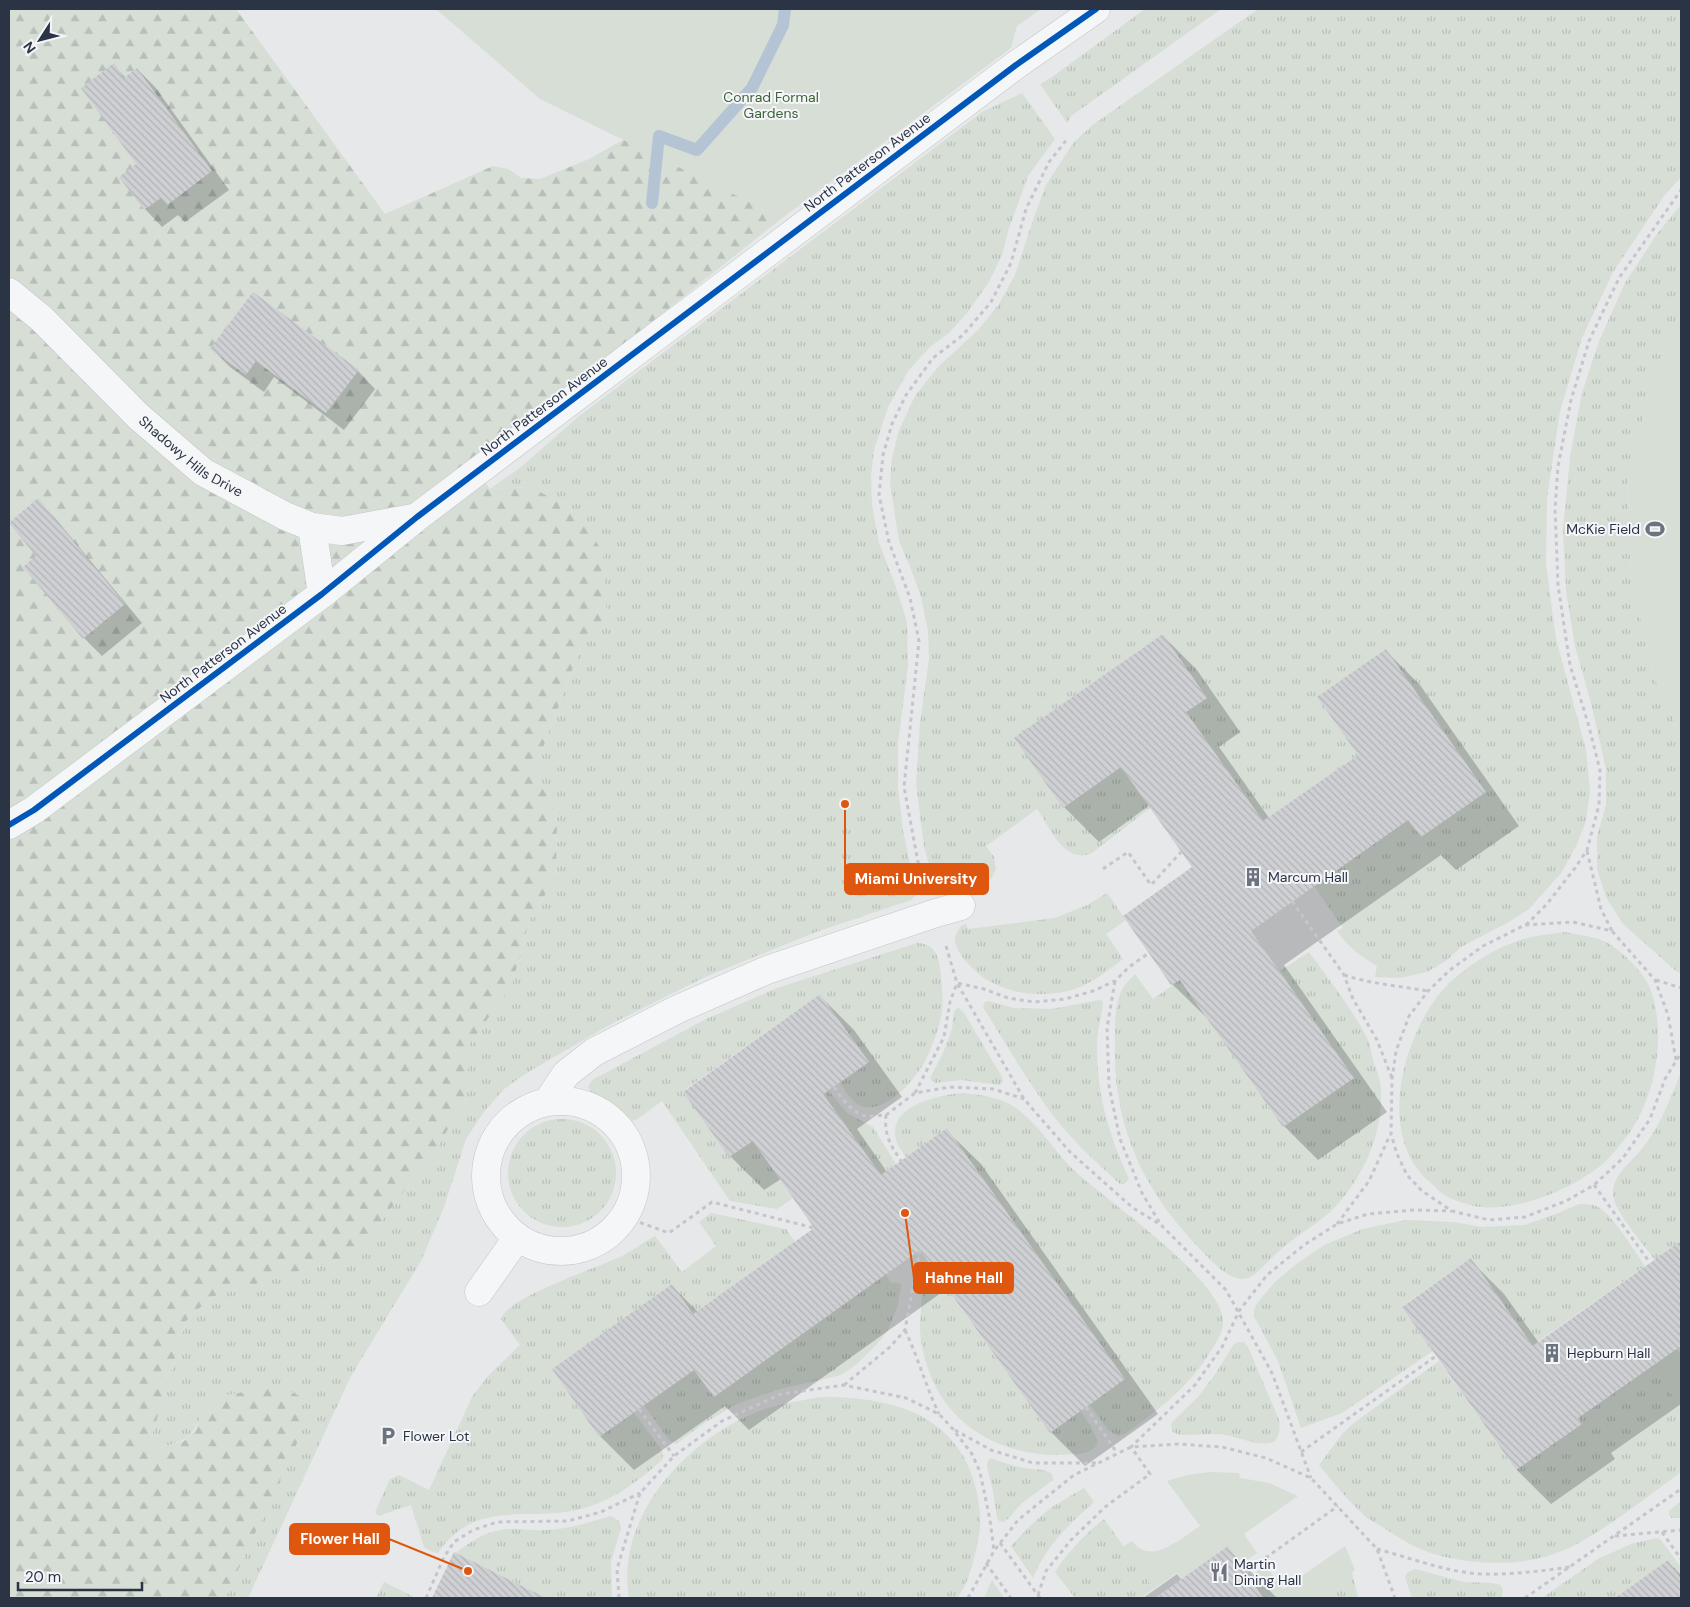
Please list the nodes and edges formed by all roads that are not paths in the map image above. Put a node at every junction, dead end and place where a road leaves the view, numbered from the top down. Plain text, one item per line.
1 (1096, 9) edge
2 (9, 292) edge
3 (417, 517) junction
4 (312, 527) junction
5 (322, 594) junction
6 (9, 825) edge
7 (948, 910) road end
8 (548, 1101) junction
9 (517, 1238) junction
10 (479, 1292) dead end

1 - 3 street, North Patterson Avenue
2 - 4 street, Shadowy Hills Drive
3 - 4 street, Shadowy Hills Drive
3 - 5 street, North Patterson Avenue
4 - 5 street
5 - 6 street, North Patterson Avenue
7 - 8 street
8 - 9 street
8 - 9 street
9 - 10 street

